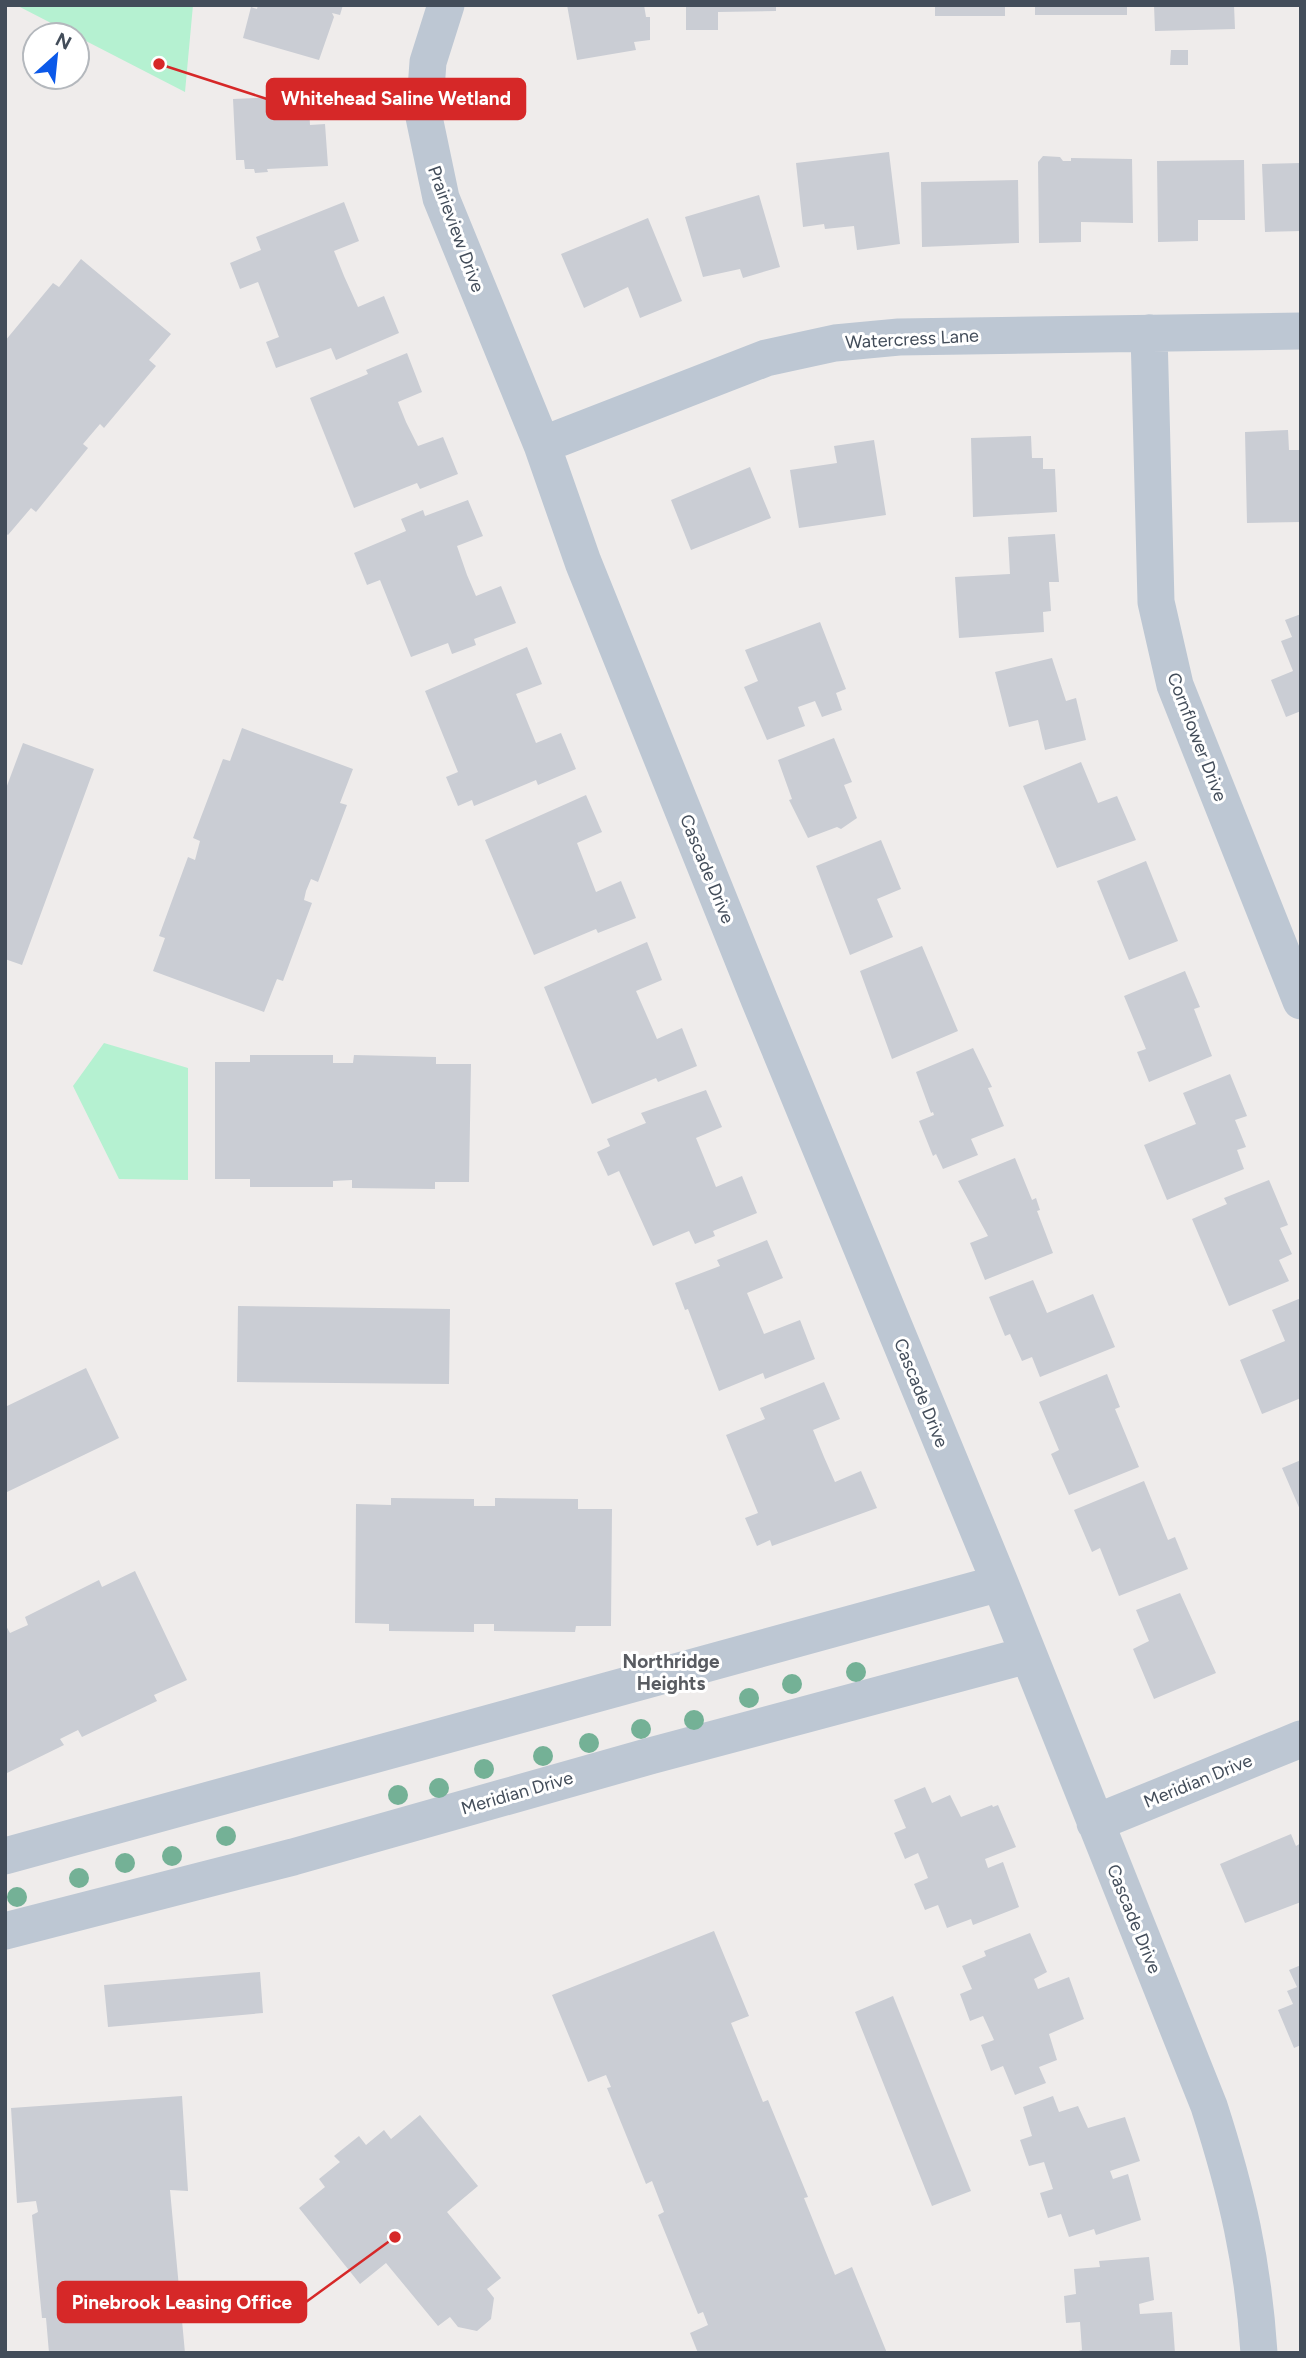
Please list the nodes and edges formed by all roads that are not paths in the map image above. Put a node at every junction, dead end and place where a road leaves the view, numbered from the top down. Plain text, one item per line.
1 (446, 5) edge
2 (1301, 331) edge
3 (1149, 333) junction
4 (542, 445) junction
5 (1301, 1001) edge
6 (1000, 1583) junction
7 (1028, 1655) junction
8 (1301, 1739) edge
9 (1096, 1823) junction
10 (5, 1856) edge
11 (5, 1931) edge
12 (1259, 2353) edge

1 - 4 street, Prairieview Drive
2 - 3 street, Watercress Lane
3 - 4 street, Watercress Lane
3 - 5 street, Cornflower Drive
4 - 6 street, Cascade Drive
6 - 7 street, Cascade Drive
6 - 10 street
7 - 9 street, Cascade Drive
7 - 11 street, Meridian Drive
8 - 9 street, Meridian Drive
9 - 12 street, Cascade Drive

